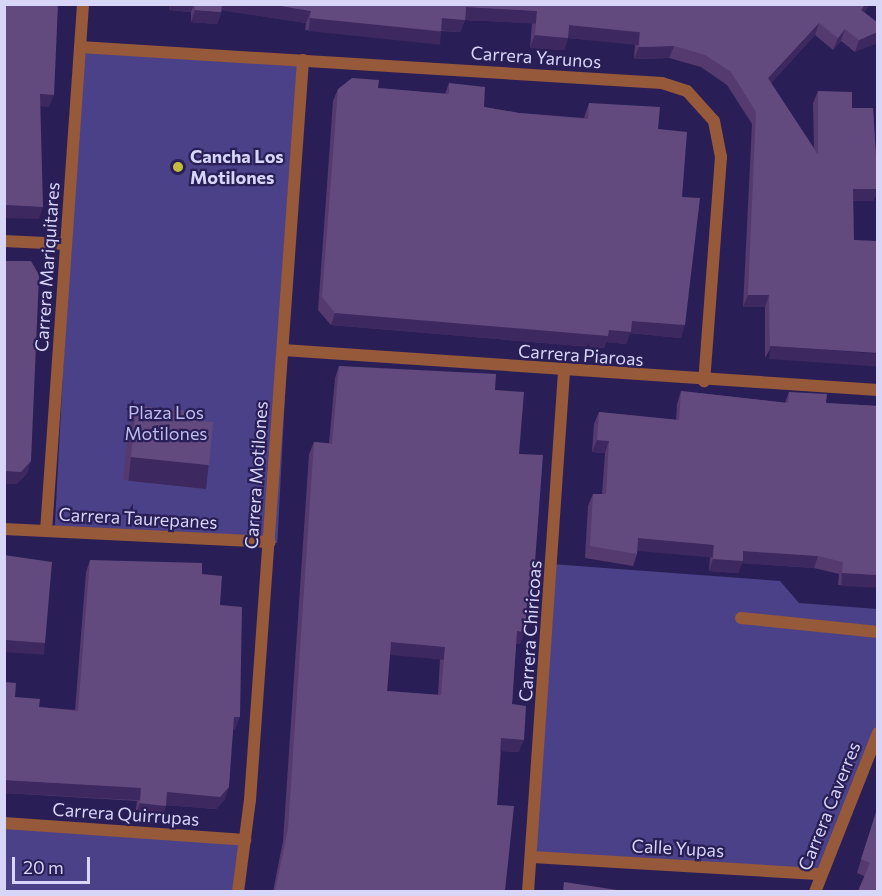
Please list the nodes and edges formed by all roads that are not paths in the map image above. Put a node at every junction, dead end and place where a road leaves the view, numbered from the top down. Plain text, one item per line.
1 (83, 4) edge
2 (80, 46) junction
3 (303, 60) junction
4 (4, 241) edge
5 (66, 244) junction
6 (283, 350) junction
7 (564, 372) junction
8 (704, 381) junction
9 (878, 390) edge
10 (4, 529) edge
11 (46, 531) junction
12 (270, 542) junction
13 (741, 618) dead end
14 (878, 632) edge
15 (878, 733) edge
16 (4, 823) edge
17 (245, 840) junction
18 (532, 857) junction
19 (821, 874) junction
20 (238, 891) edge
21 (528, 891) edge
22 (815, 891) edge

1 - 2 street, Carrera Mariquitares
2 - 3 street, Carrera Yarunos
2 - 5 street, Carrera Mariquitares
3 - 6 street, Carrera Motilones
3 - 8 street, Carrera Yarunos
4 - 5 street
5 - 11 street, Carrera Mariquitares
6 - 7 street, Carrera Piaroas
6 - 12 street, Carrera Motilones
7 - 8 street, Carrera Piaroas
7 - 18 street, Carrera Chiricoas
8 - 9 street, Carrera Piaroas
10 - 11 street, Carrera Taurepanes
11 - 12 street, Carrera Taurepanes
12 - 17 street, Carrera Motilones
13 - 14 street
15 - 19 street, Carrera Caverres
16 - 17 street, Carrera Quirrupas
17 - 20 street, Carrera Motilones
18 - 19 street, Calle Yupas
18 - 21 street, Carrera Chiricoas
19 - 22 street, Carrera Caverres

